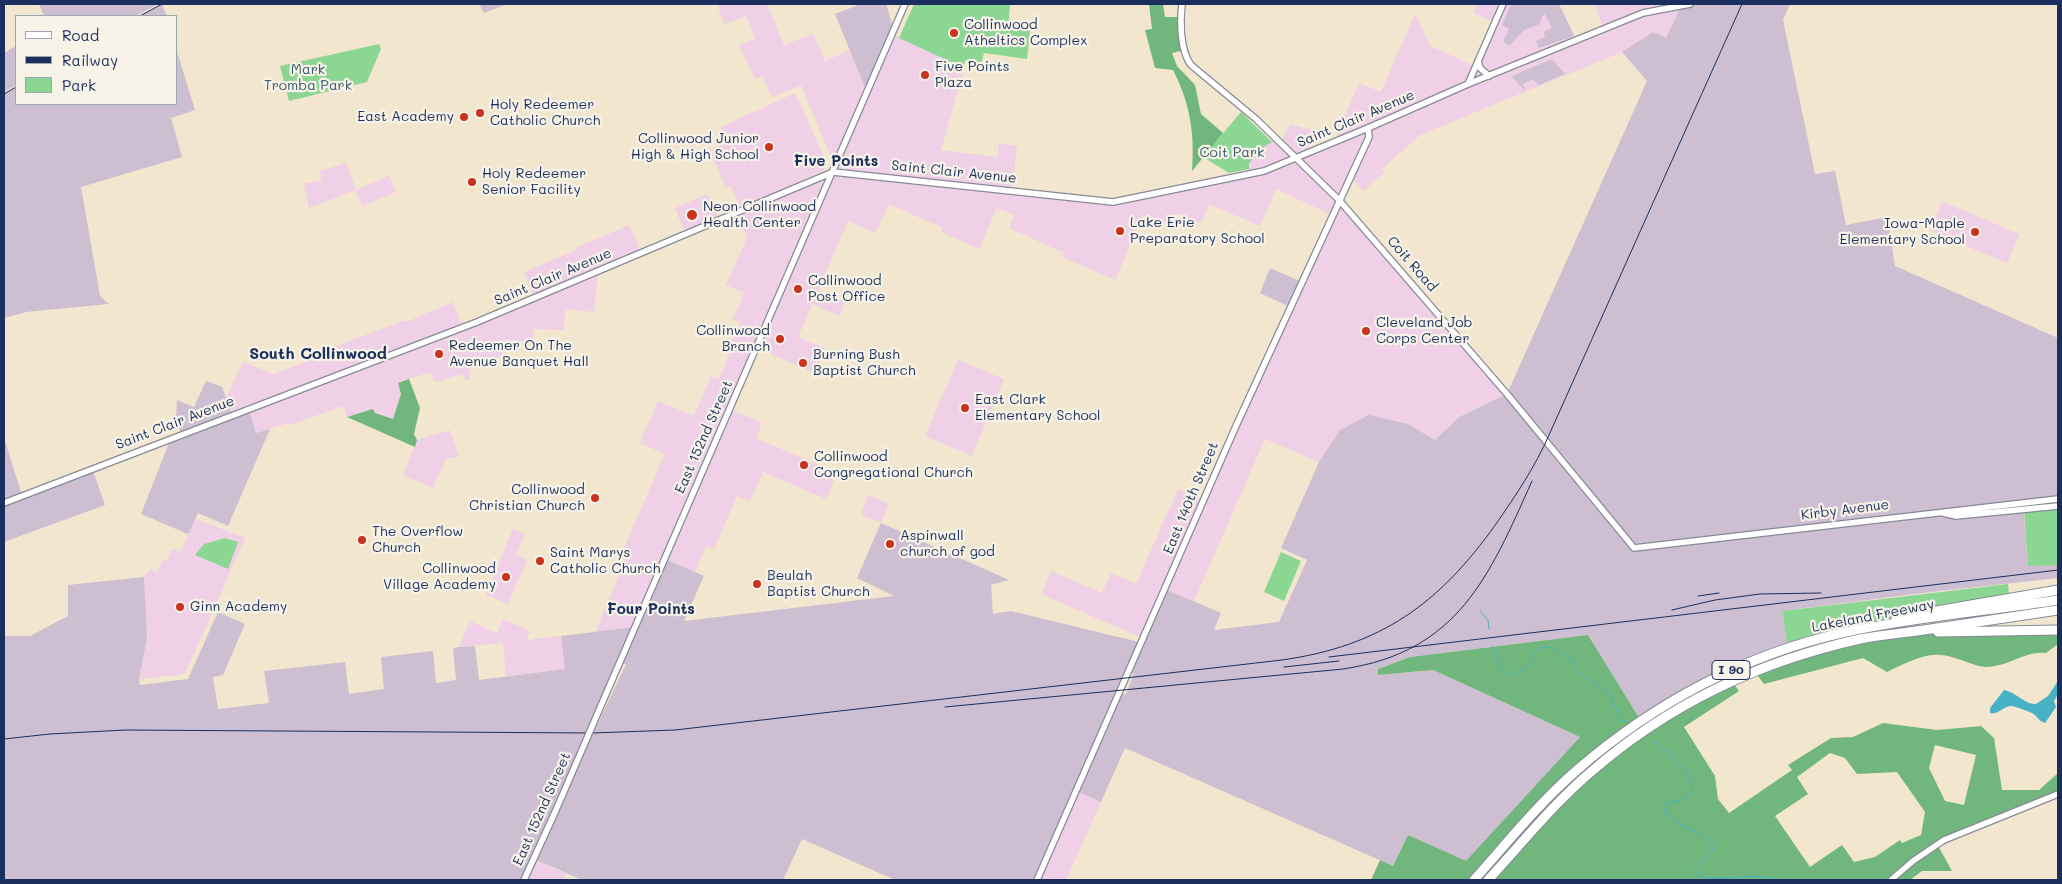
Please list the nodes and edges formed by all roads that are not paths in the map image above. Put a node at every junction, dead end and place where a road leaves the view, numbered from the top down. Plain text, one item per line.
1 (905, 4) edge
2 (1182, 4) edge
3 (1503, 4) edge
4 (1690, 4) edge
5 (1478, 61) junction
6 (1489, 76) junction
7 (1468, 84) junction
8 (1368, 128) junction
9 (1296, 158) junction
10 (833, 172) junction
11 (1339, 200) junction
12 (2058, 497) edge
13 (4, 503) edge
14 (2058, 506) edge
15 (1939, 512) junction
16 (1634, 548) joint
17 (2058, 590) edge
18 (2058, 600) edge
19 (2058, 610) edge
20 (1884, 626) junction
21 (2058, 630) edge
22 (1920, 631) junction
23 (2058, 794) edge
24 (524, 880) edge
25 (1038, 880) edge
26 (1474, 880) edge
27 (1488, 880) edge
28 (1891, 880) edge

1 - 10 street, East 152nd Street
2 - 9 street, Coit Road
3 - 5 street
4 - 6 street, Saint Clair Avenue
5 - 6 street
5 - 7 street
6 - 7 street, Saint Clair Avenue
7 - 8 street, Saint Clair Avenue
8 - 9 street, Saint Clair Avenue
8 - 11 street, East 140th Street
9 - 10 street, Saint Clair Avenue
9 - 11 street, Coit Road
10 - 13 street, Saint Clair Avenue
10 - 24 street, East 152nd Street, bridge
11 - 16 street, Coit Road
11 - 25 street, East 140th Street
12 - 15 street, Kirby Avenue
14 - 15 street
15 - 16 street, Kirby Avenue
17 - 20 highway
18 - 20 highway, Lakeland Freeway / I 90
19 - 22 highway, Lakeland Freeway / I 90
20 - 26 highway, Lakeland Freeway / I 90
21 - 22 highway
22 - 27 highway, Lakeland Freeway / I 90
23 - 28 street

